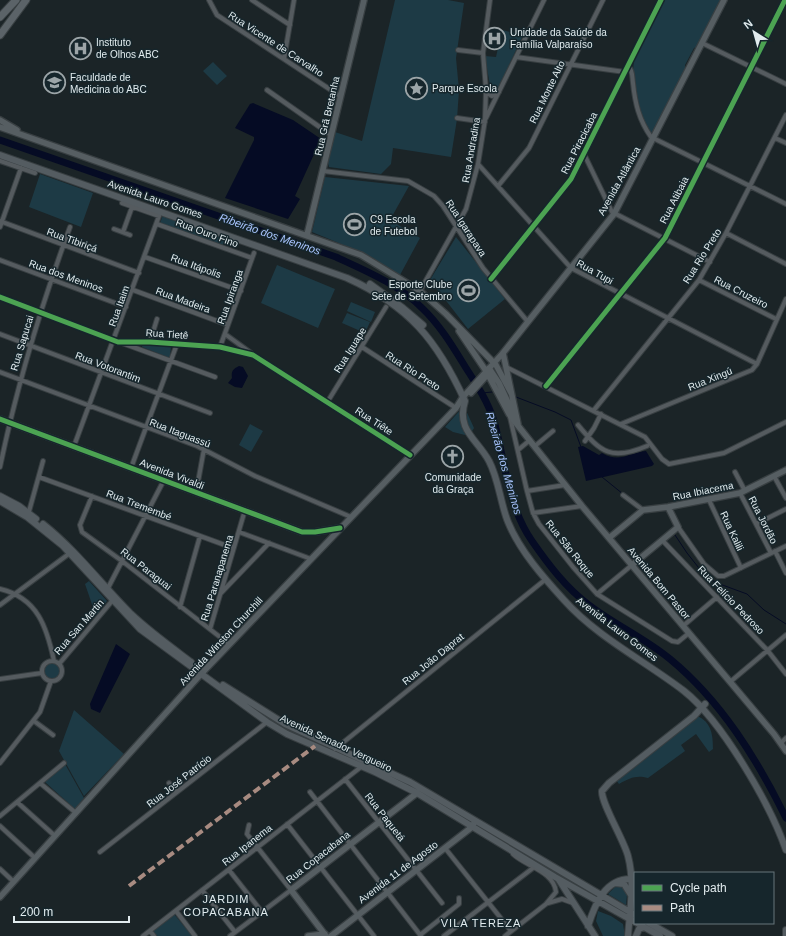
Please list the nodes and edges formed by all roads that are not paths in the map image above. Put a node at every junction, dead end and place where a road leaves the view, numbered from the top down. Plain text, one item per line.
1 (26, 0) edge
2 (208, 0) edge
3 (252, 0) edge
4 (294, 0) edge
5 (364, 0) edge
6 (490, 0) edge
7 (544, 0) edge
8 (603, 0) edge
9 (661, 0) edge
10 (724, 0) edge
11 (785, 0) edge
12 (16, 1) edge
13 (0, 10) edge
14 (15, 14) junction
15 (0, 17) edge
16 (290, 25) junction
17 (0, 28) edge
18 (0, 35) edge
19 (702, 43) junction
20 (458, 50) dead end
21 (483, 53) junction
22 (516, 57) junction
23 (284, 59) junction
24 (570, 64) junction
25 (628, 66) junction
26 (750, 68) junction
27 (625, 72) junction
28 (786, 84) edge
29 (267, 90) dead end
30 (499, 92) junction
31 (487, 93) junction
32 (340, 96) junction
33 (786, 116) edge
34 (457, 118) dead end
35 (0, 120) edge
36 (485, 121) junction
37 (2, 128) edge
38 (13, 128) junction
39 (331, 135) junction
40 (652, 138) junction
41 (775, 138) junction
42 (41, 142) junction
43 (786, 143) edge
44 (0, 150) edge
45 (584, 154) junction
46 (0, 155) edge
47 (0, 161) edge
48 (703, 161) junction
49 (478, 164) junction
50 (21, 168) junction
51 (323, 171) junction
52 (35, 173) dead end
53 (498, 186) junction
54 (750, 186) junction
55 (122, 203) dead end
56 (786, 204) edge
57 (132, 207) junction
58 (614, 214) junction
59 (1, 222) edge
60 (157, 224) junction
61 (0, 227) edge
62 (70, 227) dead end
63 (456, 227) junction
64 (533, 228) junction
65 (114, 229) dead end
66 (123, 232) junction
67 (726, 233) junction
68 (130, 235) dead end
69 (307, 235) junction
70 (665, 238) junction
71 (63, 246) junction
72 (254, 252) dead end
73 (145, 256) junction
74 (252, 258) junction
75 (0, 260) edge
76 (710, 262) junction
77 (786, 264) edge
78 (570, 268) junction
79 (139, 273) junction
80 (52, 279) junction
81 (491, 279) junction
82 (699, 280) junction
83 (133, 290) junction
84 (241, 291) junction
85 (420, 291) junction
86 (620, 294) junction
87 (0, 297) edge
88 (786, 298) edge
89 (126, 307) junction
90 (386, 307) dead end
91 (40, 312) junction
92 (446, 314) junction
93 (668, 318) junction
94 (157, 319) dead end
95 (776, 319) junction
96 (528, 322) junction
97 (228, 325) junction
98 (0, 334) edge
99 (225, 334) junction
100 (116, 341) junction
101 (141, 342) junction
102 (150, 342) junction
103 (177, 344) junction
104 (30, 346) junction
105 (220, 347) junction
106 (362, 348) junction
107 (140, 350) junction
108 (503, 353) junction
109 (253, 355) junction
110 (172, 361) junction
111 (494, 364) junction
112 (757, 364) junction
113 (506, 367) junction
114 (489, 371) junction
115 (0, 372) edge
116 (101, 373) junction
117 (215, 378) dead end
118 (20, 380) junction
119 (546, 386) junction
120 (510, 393) junction
121 (159, 394) junction
122 (466, 396) junction
123 (328, 401) junction
124 (89, 407) junction
125 (456, 408) junction
126 (594, 410) junction
127 (210, 413) dead end
128 (509, 414) junction
129 (601, 414) junction
130 (0, 419) edge
131 (9, 422) junction
132 (786, 422) edge
133 (621, 424) junction
134 (518, 425) junction
135 (578, 425) dead end
136 (146, 428) junction
137 (553, 431) dead end
138 (586, 439) junction
139 (530, 440) junction
140 (74, 446) junction
141 (535, 446) junction
142 (647, 446) dead end
143 (204, 449) junction
144 (518, 450) junction
145 (410, 455) junction
146 (43, 461) dead end
147 (0, 467) edge
148 (131, 468) junction
149 (786, 470) edge
150 (735, 472) dead end
151 (774, 476) junction
152 (39, 477) junction
153 (164, 480) junction
154 (565, 485) junction
155 (526, 491) junction
156 (742, 492) junction
157 (196, 493) junction
158 (623, 495) dead end
159 (0, 496) edge
160 (92, 496) junction
161 (786, 498) edge
162 (709, 500) junction
163 (0, 501) edge
164 (582, 506) junction
165 (668, 507) junction
166 (786, 509) edge
167 (245, 510) junction
168 (643, 510) junction
169 (533, 513) junction
170 (28, 515) junction
171 (145, 516) junction
172 (351, 517) junction
173 (756, 524) junction
174 (678, 527) junction
175 (340, 528) junction
176 (239, 532) junction
177 (200, 536) junction
178 (609, 538) junction
179 (662, 540) junction
180 (269, 543) junction
181 (786, 546) edge
182 (233, 548) junction
183 (773, 552) junction
184 (73, 553) junction
185 (311, 559) junction
186 (122, 560) junction
187 (632, 565) junction
188 (741, 568) junction
189 (786, 573) edge
190 (546, 580) junction
191 (98, 584) junction
192 (108, 588) junction
193 (0, 589) edge
194 (14, 594) junction
195 (597, 594) junction
196 (220, 595) junction
197 (717, 597) junction
198 (115, 601) junction
199 (0, 605) edge
200 (180, 607) junction
201 (683, 626) junction
202 (210, 629) junction
203 (689, 633) junction
204 (786, 636) edge
205 (229, 644) junction
206 (768, 650) junction
207 (57, 663) junction
208 (42, 673) junction
209 (202, 673) junction
210 (786, 674) edge
211 (0, 679) edge
212 (51, 681) junction
213 (730, 682) junction
214 (703, 707) junction
215 (34, 721) junction
216 (267, 722) junction
217 (53, 735) dead end
218 (786, 738) edge
219 (781, 743) junction
220 (335, 750) junction
221 (786, 751) edge
222 (0, 763) edge
223 (64, 763) dead end
224 (361, 767) junction
225 (346, 779) junction
226 (40, 783) junction
227 (169, 783) dead end
228 (177, 792) junction
229 (310, 792) dead end
230 (417, 793) junction
231 (317, 801) junction
232 (17, 802) junction
233 (76, 812) junction
234 (0, 816) edge
235 (379, 822) junction
236 (287, 824) junction
237 (474, 824) junction
238 (249, 825) dead end
239 (0, 826) edge
240 (55, 836) junction
241 (350, 844) junction
242 (257, 848) junction
243 (445, 848) junction
244 (509, 848) junction
245 (786, 850) edge
246 (100, 852) dead end
247 (35, 858) junction
248 (321, 867) junction
249 (533, 868) junction
250 (0, 869) edge
251 (229, 870) junction
252 (416, 870) junction
253 (555, 877) junction
254 (632, 879) junction
255 (14, 882) junction
256 (613, 884) junction
257 (202, 890) junction
258 (291, 890) junction
259 (386, 892) junction
260 (0, 897) edge
261 (632, 897) junction
262 (460, 898) dead end
263 (599, 898) junction
264 (488, 902) junction
265 (442, 903) dead end
266 (546, 904) junction
267 (575, 904) junction
268 (176, 911) junction
269 (262, 912) junction
270 (357, 915) junction
271 (633, 918) edge
272 (647, 925) edge
273 (588, 926) junction
274 (786, 930) edge
275 (150, 931) junction
276 (511, 931) junction
277 (235, 932) junction
278 (325, 935) edge
279 (143, 936) edge
280 (154, 936) edge
281 (196, 936) edge
282 (230, 936) edge
283 (308, 936) edge
284 (331, 936) edge
285 (374, 936) edge
286 (420, 936) edge
287 (444, 936) edge
288 (505, 936) edge
289 (595, 936) edge
290 (628, 936) edge
291 (636, 936) edge
292 (660, 936) edge
293 (672, 936) edge
294 (786, 936) edge

1 - 14 highway
2 - 23 street, Rua Vicente de Carvalho
3 - 16 street
4 - 16 street
5 - 32 main road, Rua Grã Bretanha
6 - 21 street, Rua Andradina
7 - 22 street
8 - 24 street, Rua Monte Alto
9 - 25 street, Rua Piracicaba
10 - 19 main road, Avenida Atlântica
11 - 26 street, Rua Atibaia
12 - 13 highway
12 - 15 highway
14 - 17 highway
14 - 18 highway
16 - 23 street
19 - 26 street
19 - 40 main road, Avenida Atlântica
20 - 21 street
21 - 31 street, Rua Andradina
22 - 24 street
22 - 30 street
23 - 32 street, Rua Vicente de Carvalho
24 - 27 street
24 - 53 street, Rua Monte Alto
25 - 27 street, Rua Piracicaba
25 - 40 street
26 - 28 street
26 - 48 street, Rua Atibaia
27 - 45 street, Rua Piracicaba
29 - 39 street
30 - 31 street
30 - 36 street
31 - 36 street, Rua Andradina
32 - 39 main road, Rua Grã Bretanha
33 - 41 street, Rua Rio Preto
34 - 36 street
35 - 38 main road, Avenida Lauro Gomes
36 - 49 street, Rua Andradina
37 - 38 main road
37 - 42 main road, Avenida Lauro Gomes
38 - 42 main road, Avenida Lauro Gomes
39 - 51 main road, Rua Grã Bretanha
40 - 48 street
40 - 58 main road, Avenida Atlântica
41 - 43 street
41 - 54 street, Rua Rio Preto
42 - 69 main road, Avenida Lauro Gomes
44 - 122 main road, Avenida Lauro Gomes
45 - 58 street
45 - 64 street, Rua Piracicaba
46 - 122 main road, Avenida Lauro Gomes
47 - 50 street
48 - 54 street
48 - 70 street, Rua Atibaia
49 - 53 street, Rua Tupi
49 - 63 street, Rua Andradina
50 - 52 street
50 - 59 street
51 - 63 street, Rua Igarapava
51 - 69 main road, Rua Grã Bretanha
53 - 64 street, Rua Tupi
54 - 56 street
54 - 67 street, Rua Rio Preto
55 - 57 street
57 - 60 street, Rua Itaim
57 - 66 street
58 - 70 street
58 - 78 main road, Avenida Atlântica
59 - 61 street
59 - 71 street, Rua Tibiriçá
60 - 73 street, Rua Itaim
60 - 74 street, Rua Ouro Fino
62 - 71 street, Rua Sapucai
63 - 81 street, Rua Igarapava
63 - 85 street, Rua Andradina
64 - 78 street, Rua Tupi
64 - 81 street, Rua Piracicaba
65 - 66 street
66 - 68 street
67 - 76 street, Rua Rio Preto
67 - 77 street
69 - 85 main road, Avenida Lauro Gomes
70 - 76 street
70 - 86 street, Rua Atibaia
71 - 79 street, Rua Tibiriçá
71 - 80 street, Rua Sapucai
72 - 74 street, Rua Ipiranga
73 - 79 street, Rua Itaim
73 - 84 street, Rua Itápolis
74 - 84 street, Rua Ipiranga
75 - 80 street, Rua dos Meninos
76 - 82 street, Rua Rio Preto
78 - 86 street, Rua Tupi
78 - 96 main road, Avenida Atlântica
79 - 83 street, Rua Itaim
80 - 89 street, Rua dos Meninos
80 - 91 street, Rua Sapucai
81 - 96 street, Rua Igarapava
82 - 93 street, Rua Rio Preto
82 - 95 street, Rua Cruzeiro
83 - 89 street, Rua Itaim
83 - 97 street, Rua Madeira
84 - 97 street, Rua Ipiranga
85 - 92 main road, Avenida Lauro Gomes
86 - 93 street, Rua Tupi
86 - 119 street, Rua Atibaia
87 - 91 street, Rua Tietê
88 - 95 street
89 - 100 street, Rua Itaim
90 - 106 street, Rua Iguape
91 - 100 street, Rua Tietê
91 - 104 street, Rua Sapucai
92 - 111 main road, Avenida Bom Pastor
92 - 114 main road
93 - 112 street, Rua Tupi
93 - 126 street, Rua Rio Preto
94 - 102 street
95 - 112 street
96 - 108 main road, Avenida Atlântica
97 - 99 street, Rua Ipiranga
98 - 104 street, Rua Votorantim
99 - 105 street, Rua Ipiranga
99 - 109 street
100 - 101 street, Rua Tietê
100 - 107 street
100 - 116 street, Rua Itaim
101 - 102 street, Rua Tietê
101 - 107 street
102 - 103 street, Rua Tietê
103 - 105 street, Rua Tietê
103 - 110 street
104 - 116 street, Rua Votorantim
104 - 118 street, Rua Sapucai
105 - 109 street, Rua Tietê
106 - 123 street, Rua Iguape
106 - 125 street, Rua Rio Preto
107 - 110 street
108 - 111 main road, Avenida Atlântica
108 - 113 main road, Avenida Bom Pastor
109 - 123 street, Rua Tietê
110 - 117 street
110 - 121 street
111 - 114 main road, Avenida Atlântica
111 - 120 main road, Avenida Bom Pastor
112 - 133 street, Rua Xingú
113 - 119 street
113 - 120 main road, Avenida Bom Pastor
114 - 122 main road, Avenida Atlântica
114 - 128 main road, Avenida Bom Pastor
114 - 134 main road
115 - 118 street, Rua Itaguassú
116 - 121 street, Rua Votorantim
116 - 124 street, Rua Itaim
118 - 124 street, Rua Itaguassú
118 - 131 street, Rua Sapucai
119 - 126 street
120 - 134 main road, Avenida Bom Pastor
121 - 127 street, Rua Votorantim
121 - 136 street
122 - 125 main road, Avenida Winston Churchill
122 - 190 main road, Avenida Lauro Gomes
123 - 145 street, Rua Tiête
124 - 136 street, Rua Itaguassú
124 - 140 street, Rua Itaim
125 - 145 main road, Avenida Winston Churchill
126 - 129 street
128 - 134 main road, Avenida Bom Pastor
128 - 144 street, Rua São Roque
129 - 133 street
129 - 138 street
130 - 131 main road, Avenida Vivaldi
131 - 140 main road, Avenida Vivaldi
131 - 147 street, Rua Sapucai
132 - 133 street
134 - 139 main road, Avenida Bom Pastor
135 - 138 street
136 - 143 street, Rua Itaguassú
136 - 148 street
137 - 141 street
138 - 142 street
139 - 141 main road, Avenida Bom Pastor
139 - 144 street
140 - 148 main road, Avenida Vivaldi
141 - 154 main road, Avenida Bom Pastor
143 - 157 street
143 - 172 street, Rua Itaguassú
144 - 155 street, Rua São Roque
145 - 172 main road, Avenida Winston Churchill
146 - 152 street
148 - 153 main road, Avenida Vivaldi
149 - 151 main road, Rua Ibiacema
150 - 156 street, Rua Jordão
151 - 156 main road, Rua Ibiacema
151 - 161 street
152 - 160 street, Rua Tremembé
152 - 170 street
153 - 157 main road, Avenida Vivaldi
153 - 171 street
154 - 155 street
154 - 164 main road, Avenida Bom Pastor
155 - 169 street, Rua São Roque
156 - 162 main road, Rua Ibiacema
156 - 173 street, Rua Jordão
157 - 167 main road, Avenida Vivaldi
158 - 168 street
159 - 170 main road, Avenida Senador Vergueiro
160 - 171 street, Rua Tremembé
160 - 186 street, Rua Paraguai
162 - 165 main road, Rua Ibiacema
162 - 188 street, Rua Kalili
163 - 170 main road, Avenida Senador Vergueiro
164 - 169 street
164 - 178 main road, Avenida Bom Pastor
165 - 168 main road, Rua Ibiacema
165 - 174 main road
166 - 173 street
167 - 175 main road, Avenida Vivaldi
167 - 176 street, Rua Paranapanema
168 - 178 main road
169 - 195 street, Rua São Roque
170 - 184 main road, Avenida Senador Vergueiro
171 - 177 street, Rua Tremembé
171 - 186 street
172 - 175 main road, Avenida Winston Churchill
173 - 183 street, Rua Jordão
174 - 179 main road
174 - 188 street
175 - 185 main road, Avenida Winston Churchill
176 - 180 street, Rua Paranapanema
176 - 182 street, Rua Paranapanema
177 - 182 street, Rua Tremembé
177 - 200 street
178 - 187 main road, Avenida Bom Pastor
179 - 187 main road
179 - 197 street, Rua Felício Pedroso
180 - 185 street, Rua Paranapanema
180 - 196 street
181 - 183 street
182 - 196 street, Rua Paranapanema
183 - 188 street
183 - 189 street, Rua Jordão
184 - 191 main road, Avenida Senador Vergueiro
184 - 192 main road, Avenida Senador Vergueiro
184 - 194 street
185 - 205 main road, Avenida Winston Churchill
186 - 192 street
186 - 200 street, Rua Paraguai
187 - 195 street
187 - 201 main road, Avenida Bom Pastor
190 - 214 main road, Avenida Lauro Gomes
190 - 220 street, Rua João Daprat
191 - 192 main road
191 - 198 main road, Avenida Senador Vergueiro
192 - 198 main road, Avenida Senador Vergueiro
193 - 194 street
194 - 199 street
194 - 207 street
195 - 203 street, Rua São Roque
196 - 202 street, Rua Paranapanema
197 - 201 street
197 - 206 street, Rua Felício Pedroso
198 - 207 street, Rua San Martin
198 - 209 main road, Avenida Senador Vergueiro
200 - 202 street, Rua Paraguai
201 - 203 main road, Avenida Bom Pastor
202 - 205 street, Rua Paraguai
203 - 213 main road, Avenida Bom Pastor
204 - 206 street
205 - 209 main road, Avenida Winston Churchill
206 - 210 street, Rua Felício Pedroso
206 - 213 street
207 - 208 street
207 - 212 street
208 - 211 street
208 - 212 street
209 - 216 main road, Avenida Senador Vergueiro
209 - 220 main road, Avenida Senador Vergueiro
209 - 233 main road, Avenida Winston Churchill
212 - 215 street
213 - 219 main road, Avenida Bom Pastor
214 - 245 main road, Avenida Lauro Gomes
214 - 254 main road
215 - 217 street
215 - 222 street
216 - 220 main road, Avenida Senador Vergueiro
216 - 228 street, Rua José Patrício
218 - 219 street
219 - 221 main road, Avenida Bom Pastor
220 - 224 main road, Avenida Senador Vergueiro
220 - 237 main road, Avenida Senador Vergueiro
223 - 226 street
224 - 225 street, Rua Ipanema
224 - 230 main road, Avenida Senador Vergueiro
225 - 231 street, Rua Ipanema
225 - 235 street, Rua Paquetá
226 - 232 street
226 - 233 street
227 - 228 street
228 - 246 street, Rua José Patrício
229 - 231 street
230 - 235 main road, Rua Copacabana
230 - 237 main road, Avenida Senador Vergueiro
231 - 236 street, Rua Ipanema
231 - 241 street
232 - 234 street
232 - 240 street
233 - 240 main road, Avenida Winston Churchill
235 - 241 main road, Rua Copacabana
235 - 252 street, Rua Paquetá
236 - 242 street, Rua Ipanema
236 - 248 street
237 - 243 main road, Avenida 11 de Agosto
237 - 244 main road, Avenida Senador Vergueiro
237 - 263 main road, Avenida Senador Vergueiro
238 - 242 street
239 - 247 street
240 - 247 main road, Avenida Winston Churchill
241 - 248 main road, Rua Copacabana
241 - 259 street
242 - 251 street, Rua Ipanema
242 - 258 street
243 - 252 main road, Avenida 11 de Agosto
243 - 264 street
244 - 249 street
244 - 253 main road, Avenida Senador Vergueiro
247 - 255 main road, Avenida Winston Churchill
248 - 258 main road, Rua Copacabana
248 - 270 street
249 - 264 street
249 - 266 street
250 - 255 street
251 - 257 street, Rua Ipanema
251 - 269 street
252 - 259 main road, Avenida 11 de Agosto
252 - 265 street, Rua Paquetá
253 - 263 main road, Avenida Senador Vergueiro
253 - 267 main road
254 - 256 main road
254 - 261 main road
255 - 260 main road, Avenida Winston Churchill
256 - 261 main road
256 - 263 main road
257 - 268 street, Rua Ipanema
257 - 277 street
258 - 269 street, Rua Copacabana
258 - 278 main road
259 - 270 main road, Avenida 11 de Agosto
259 - 286 street
261 - 271 main road
262 - 286 street
263 - 271 main road, Avenida Senador Vergueiro
263 - 273 main road
264 - 276 street
264 - 287 street
266 - 267 street
266 - 276 street
267 - 273 main road
268 - 275 street, Rua Ipanema
268 - 281 street
269 - 277 street, Rua Copacabana
270 - 284 main road, Avenida 11 de Agosto
270 - 285 street
271 - 290 main road
272 - 291 main road
272 - 292 main road, Avenida Senador Vergueiro
272 - 293 main road, Avenida Senador Vergueiro
273 - 289 main road
274 - 294 main road
275 - 279 street, Rua Ipanema
275 - 280 street
276 - 288 street
277 - 282 street, Rua Copacabana
278 - 283 main road

